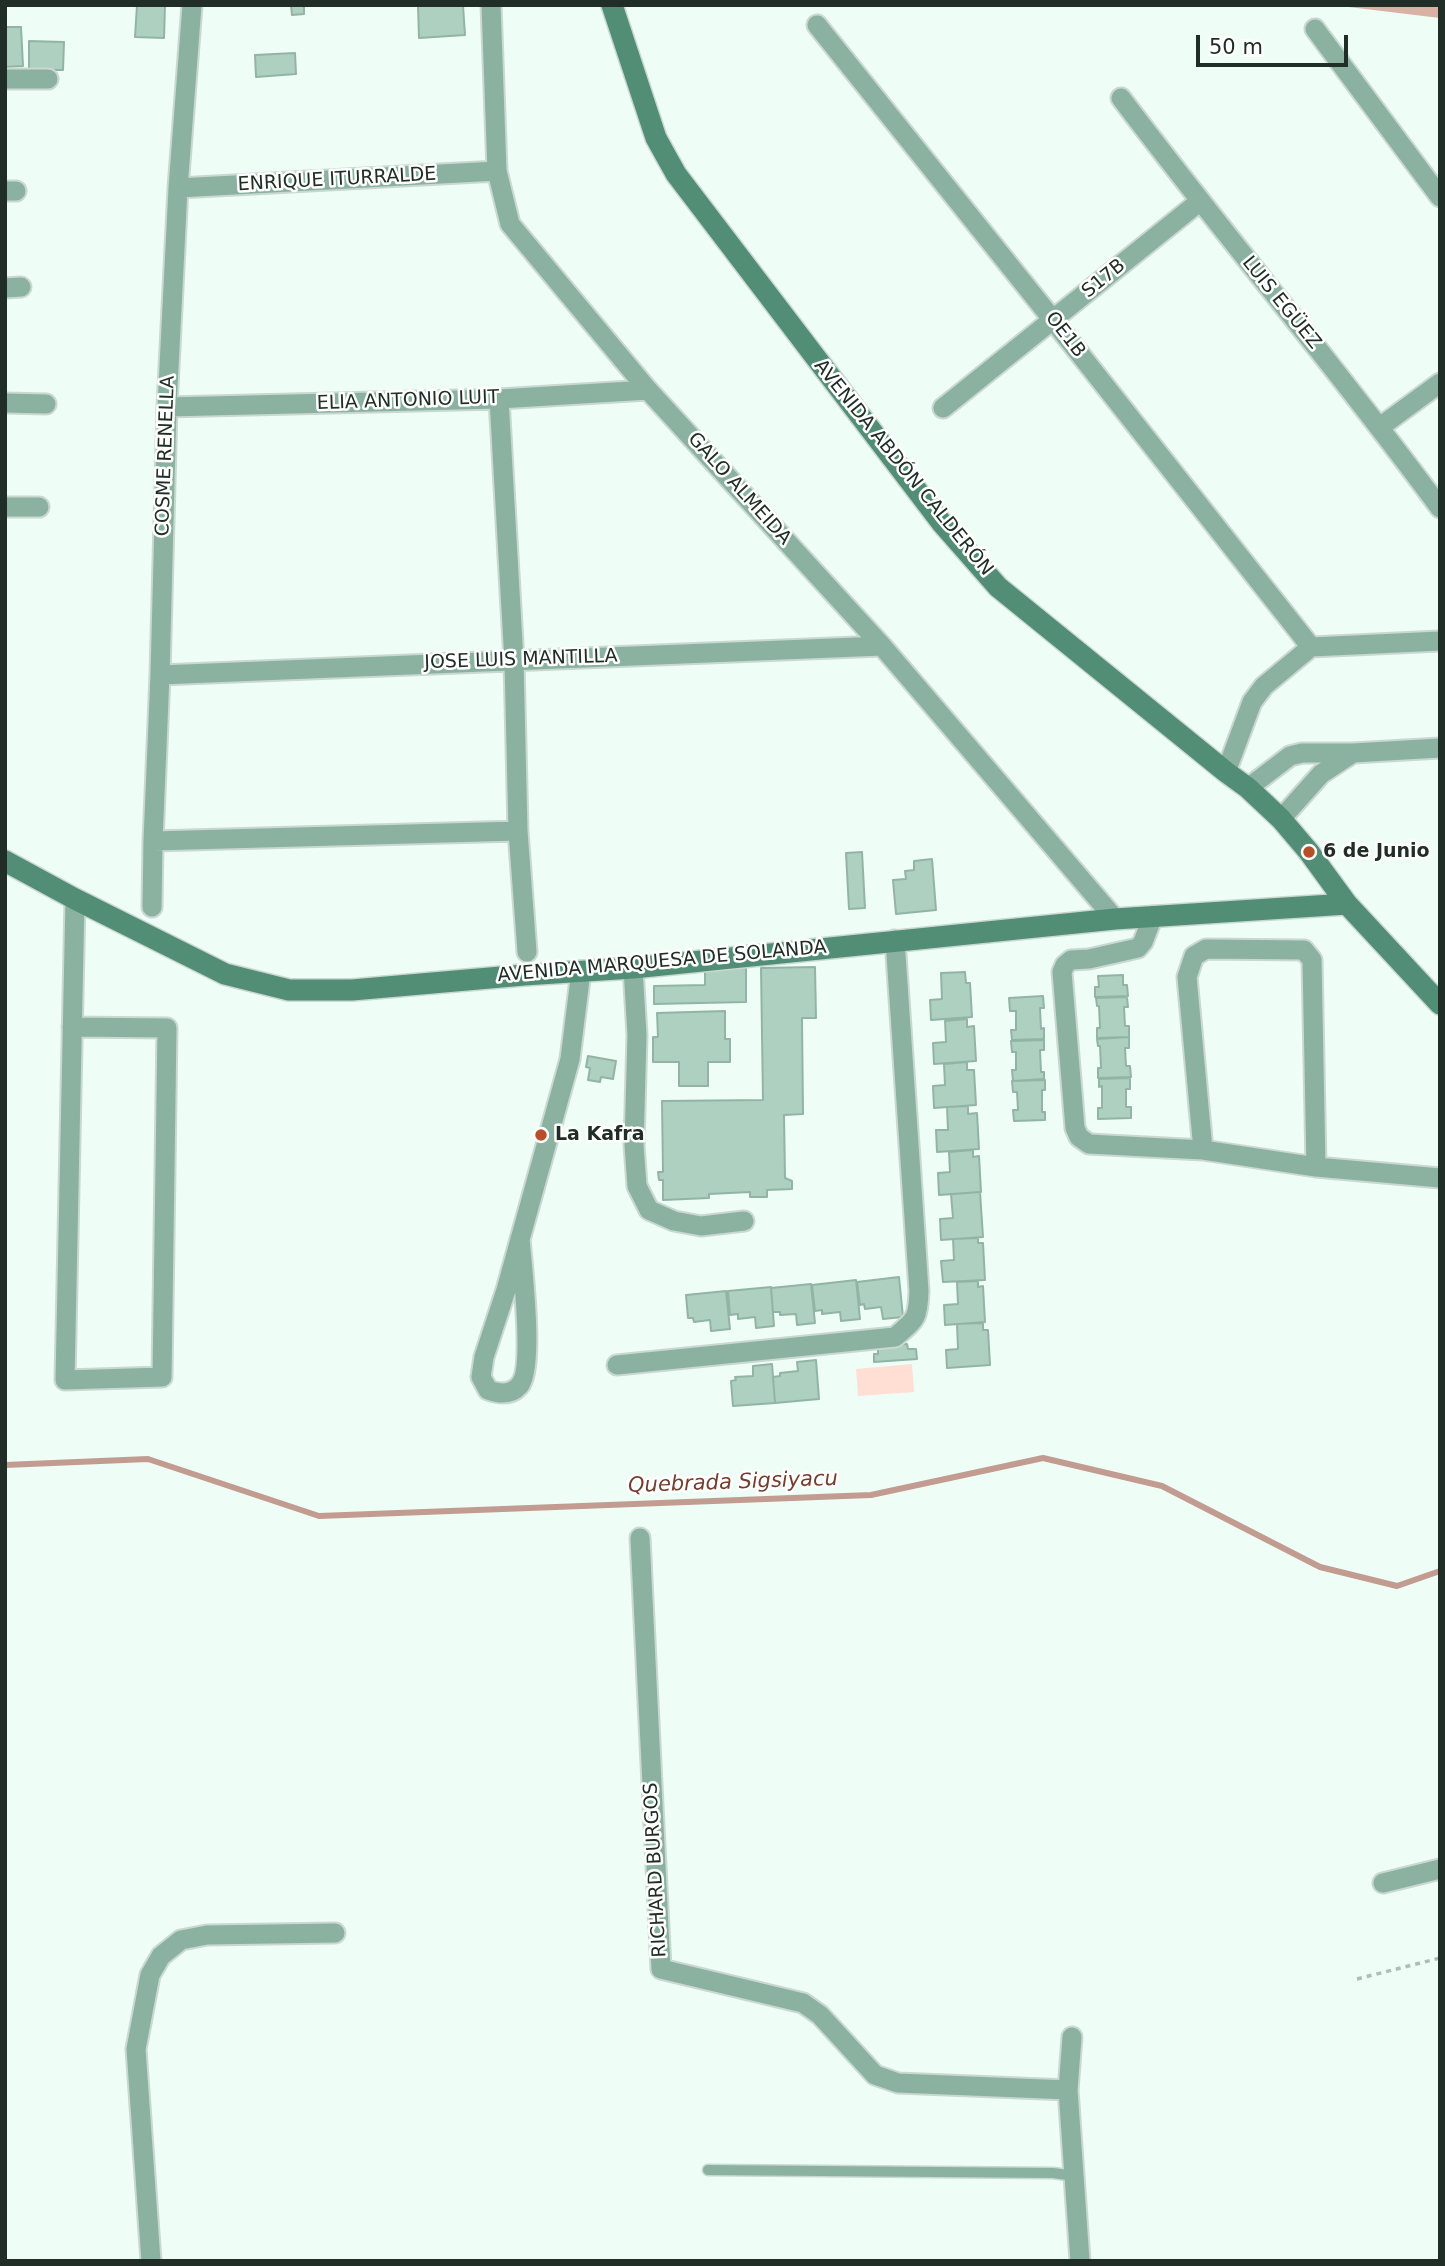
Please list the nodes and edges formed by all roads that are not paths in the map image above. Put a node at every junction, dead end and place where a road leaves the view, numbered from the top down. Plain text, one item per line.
1 (192, 5) edge
2 (491, 5) edge
3 (612, 5) edge
4 (817, 25) dead end
5 (1315, 29) dead end
6 (5, 79) edge
7 (48, 79) dead end
8 (1121, 98) dead end
9 (497, 172) junction
10 (178, 188) junction
11 (1440, 198) edge
12 (1199, 202) junction
13 (1053, 320) junction
14 (1440, 383) edge
15 (648, 390) junction
16 (499, 399) junction
17 (5, 403) edge
18 (46, 404) dead end
19 (167, 407) junction
20 (943, 408) dead end
21 (1380, 426) junction
22 (5, 507) edge
23 (39, 507) dead end
24 (1440, 508) edge
25 (1440, 641) edge
26 (882, 646) junction
27 (1311, 648) junction
28 (514, 661) junction
29 (160, 675) junction
30 (1440, 748) edge
31 (1353, 753) junction
32 (1226, 772) junction
33 (1248, 788) junction
34 (1281, 819) junction
35 (518, 831) junction
36 (153, 841) junction
37 (5, 861) edge
38 (75, 899) junction
39 (1347, 904) junction
40 (152, 907) dead end
41 (1153, 916) junction
42 (1115, 919) junction
43 (895, 940) junction
44 (527, 952) dead end
45 (633, 968) junction
46 (581, 971) junction
47 (1440, 1004) edge
48 (72, 1027) junction
49 (1203, 1150) junction
50 (1316, 1167) junction
51 (1440, 1178) edge
52 (744, 1221) dead end
53 (520, 1238) junction
54 (617, 1365) dead end
55 (640, 1538) dead end
56 (1440, 1869) edge
57 (1383, 1883) dead end
58 (335, 1933) dead end
59 (1072, 2037) dead end
60 (1068, 2090) junction
61 (708, 2170) dead end
62 (1074, 2176) junction
63 (150, 2261) edge
64 (1080, 2261) edge

1 - 10 street, COSME RENELLA
2 - 9 street, GALO ALMEIDA
3 - 32 street, AVENIDA ABDÓN CALDERÓN
4 - 13 street, OE1B
5 - 11 street
6 - 7 street
8 - 12 street, LUIS EGÜEZ
9 - 10 street, ENRIQUE ITURRALDE
9 - 15 street, GALO ALMEIDA
10 - 19 street, COSME RENELLA
12 - 13 street, S17B
12 - 21 street, LUIS EGÜEZ
13 - 20 street, S17B
13 - 27 street, OE1B
14 - 21 street
15 - 16 street, ELIA ANTONIO LUIT
15 - 26 street, GALO ALMEIDA
16 - 19 street, ELIA ANTONIO LUIT
16 - 28 street
17 - 18 street
19 - 29 street, COSME RENELLA
21 - 24 street, LUIS EGÜEZ
22 - 23 street
25 - 27 street
26 - 28 street, JOSE LUIS MANTILLA
26 - 42 street, GALO ALMEIDA
27 - 32 street
28 - 29 street, JOSE LUIS MANTILLA
28 - 35 street
29 - 36 street, COSME RENELLA
30 - 31 street
31 - 33 street
31 - 34 street
32 - 33 street, AVENIDA ABDÓN CALDERÓN
33 - 34 street, AVENIDA ABDÓN CALDERÓN
34 - 39 street, AVENIDA ABDÓN CALDERÓN
35 - 36 street
35 - 44 street
36 - 40 street, COSME RENELLA
37 - 38 street, AVENIDA MARQUESA DE SOLANDA
38 - 46 street, AVENIDA MARQUESA DE SOLANDA
38 - 48 street
39 - 41 street, AVENIDA MARQUESA DE SOLANDA
39 - 47 street, AVENIDA ABDÓN CALDERÓN
41 - 42 street, AVENIDA MARQUESA DE SOLANDA
41 - 49 street
42 - 43 street, AVENIDA MARQUESA DE SOLANDA
43 - 45 street, AVENIDA MARQUESA DE SOLANDA
43 - 54 street
45 - 46 street, AVENIDA MARQUESA DE SOLANDA
45 - 52 street
46 - 53 street
48 - 48 street
49 - 50 street
49 - 50 street
50 - 51 street
53 - 53 street
55 - 60 street, RICHARD BURGOS
56 - 57 street
58 - 63 street
59 - 60 street
60 - 62 street
61 - 62 lane
62 - 64 street

